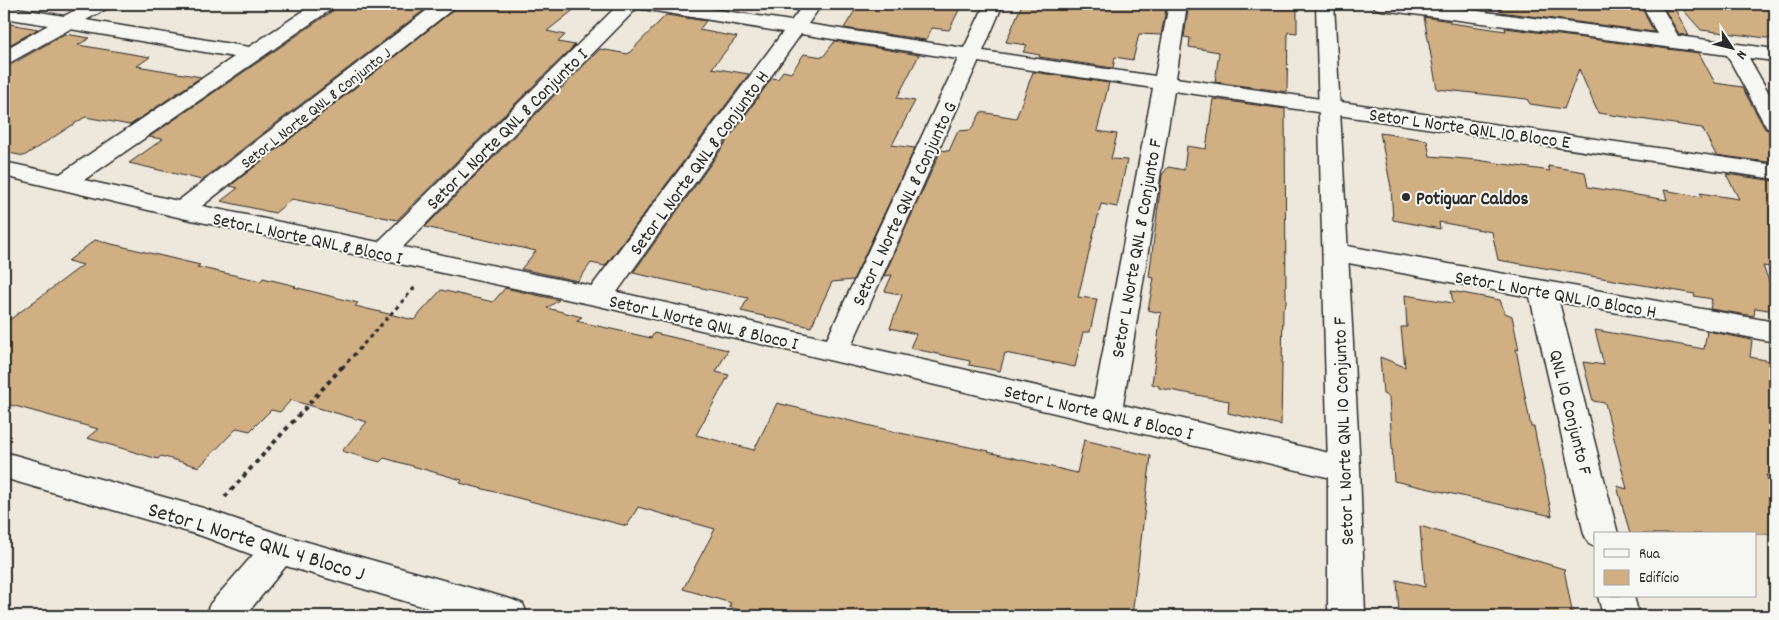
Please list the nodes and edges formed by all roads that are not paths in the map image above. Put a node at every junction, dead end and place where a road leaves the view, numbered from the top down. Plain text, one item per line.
1 (27, 4) edge
2 (101, 4) edge
3 (326, 4) edge
4 (447, 4) edge
5 (630, 4) edge
6 (643, 4) edge
7 (813, 4) edge
8 (994, 4) edge
9 (1178, 4) edge
10 (1325, 4) edge
11 (1382, 4) edge
12 (1651, 4) edge
13 (1470, 10) edge
14 (6, 13) edge
15 (66, 23) junction
16 (796, 27) junction
17 (1670, 40) junction
18 (1734, 49) junction
19 (251, 54) junction
20 (970, 55) junction
21 (1775, 55) edge
22 (4, 58) edge
23 (1164, 83) junction
24 (1330, 107) junction
25 (1775, 123) edge
26 (4, 169) edge
27 (1775, 172) edge
28 (62, 182) junction
29 (182, 210) junction
30 (383, 252) junction
31 (1336, 253) junction
32 (1542, 290) junction
33 (599, 297) junction
34 (1775, 332) edge
35 (835, 351) junction
36 (1107, 412) junction
37 (4, 465) edge
38 (1344, 468) junction
39 (1601, 532) edge
40 (279, 549) junction
41 (1616, 598) edge
42 (1345, 613) edge
43 (223, 616) edge
44 (510, 616) edge
45 (1621, 616) edge

1 - 14 street
2 - 15 street
3 - 19 street
4 - 29 street, Setor L Norte QNL 8 Conjunto J
5 - 30 street, Setor L Norte QNL 8 Conjunto I
6 - 16 street, Setor L Norte QNL 10 Bloco E
7 - 16 street, Setor L Norte QNL 8 Conjunto H
8 - 20 street, Setor L Norte QNL 8 Conjunto G
9 - 23 street, Setor L Norte QNL 8 Conjunto F
10 - 24 street, Setor L Norte QNL 10 Conjunto F
11 - 13 street
12 - 17 street
13 - 17 street
14 - 15 street
15 - 19 street
15 - 22 street
16 - 20 street, Setor L Norte QNL 10 Bloco E
16 - 33 street, Setor L Norte QNL 8 Conjunto H
17 - 18 street
18 - 21 street
18 - 25 street
19 - 28 street
20 - 23 street, Setor L Norte QNL 10 Bloco E
20 - 35 street, Setor L Norte QNL 8 Conjunto G
23 - 24 street, Setor L Norte QNL 10 Bloco E
23 - 36 street, Setor L Norte QNL 8 Conjunto F
24 - 27 street, Setor L Norte QNL 10 Bloco E
24 - 31 street, Setor L Norte QNL 10 Conjunto F
26 - 28 street, Setor L Norte QNL 8 Bloco I
28 - 29 street, Setor L Norte QNL 8 Bloco I
29 - 30 street, Setor L Norte QNL 8 Bloco I
30 - 33 street, Setor L Norte QNL 8 Bloco I
31 - 32 street, Setor L Norte QNL 10 Bloco H
31 - 38 street, Setor L Norte QNL 10 Conjunto F
32 - 34 street, Setor L Norte QNL 10 Bloco H
32 - 39 street, QNL 10 Conjunto F
33 - 35 street, Setor L Norte QNL 8 Bloco I
35 - 36 street, Setor L Norte QNL 8 Bloco I
36 - 38 street, Setor L Norte QNL 8 Bloco I
37 - 40 street, Setor L Norte QNL 4 Bloco J
38 - 42 street, Setor L Norte QNL 10 Conjunto F
40 - 43 street
40 - 44 street, Setor L Norte QNL 4 Bloco J
41 - 45 street

